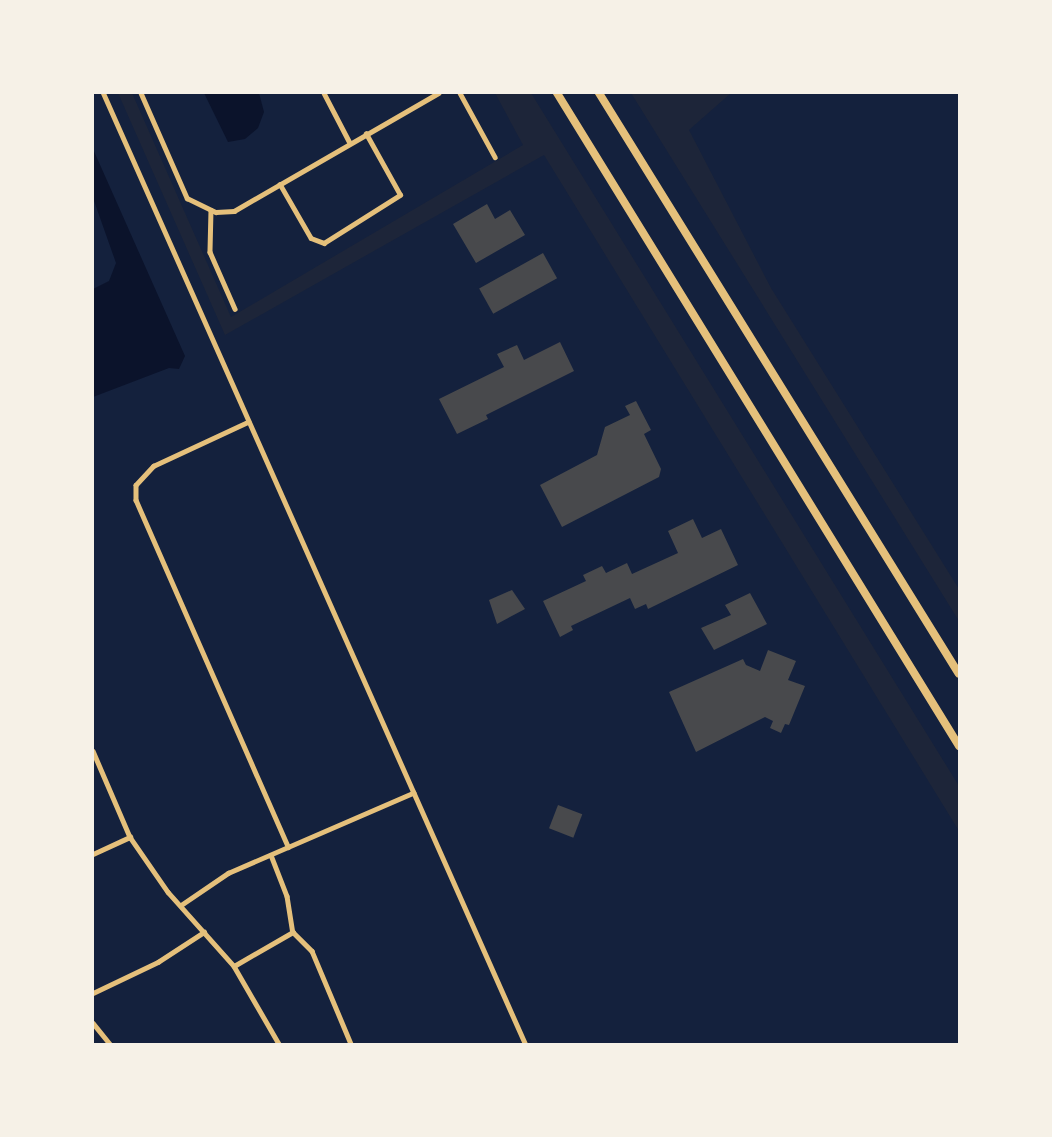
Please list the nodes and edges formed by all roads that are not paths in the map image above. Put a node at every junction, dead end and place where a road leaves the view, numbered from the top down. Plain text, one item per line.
1 (103, 93) edge
2 (141, 93) edge
3 (324, 93) edge
4 (438, 93) edge
5 (460, 93) edge
6 (557, 93) edge
7 (600, 93) edge
8 (366, 134) junction
9 (350, 143) junction
10 (495, 157) dead end
11 (280, 184) junction
12 (211, 210) junction
13 (235, 309) dead end
14 (249, 422) junction
15 (959, 674) edge
16 (959, 746) edge
17 (93, 751) edge
18 (413, 793) junction
19 (130, 837) junction
20 (288, 848) junction
21 (93, 854) edge
22 (271, 855) junction
23 (181, 905) junction
24 (204, 932) junction
25 (293, 932) junction
26 (234, 966) junction
27 (93, 993) edge
28 (93, 1023) edge
29 (110, 1044) edge
30 (279, 1044) edge
31 (351, 1044) edge
32 (524, 1044) edge

1 - 14 street
2 - 12 street
3 - 9 street
4 - 8 street
5 - 10 street
6 - 16 highway
7 - 15 highway
8 - 9 street
8 - 11 street
9 - 11 street
11 - 12 street
12 - 13 street
14 - 18 street
14 - 20 street
17 - 19 street
18 - 20 street
18 - 32 street
19 - 21 street
19 - 23 street
20 - 22 street
22 - 23 street
22 - 25 street
23 - 24 street
24 - 26 street
24 - 27 street
25 - 26 street
25 - 31 street
26 - 30 street
28 - 29 street

